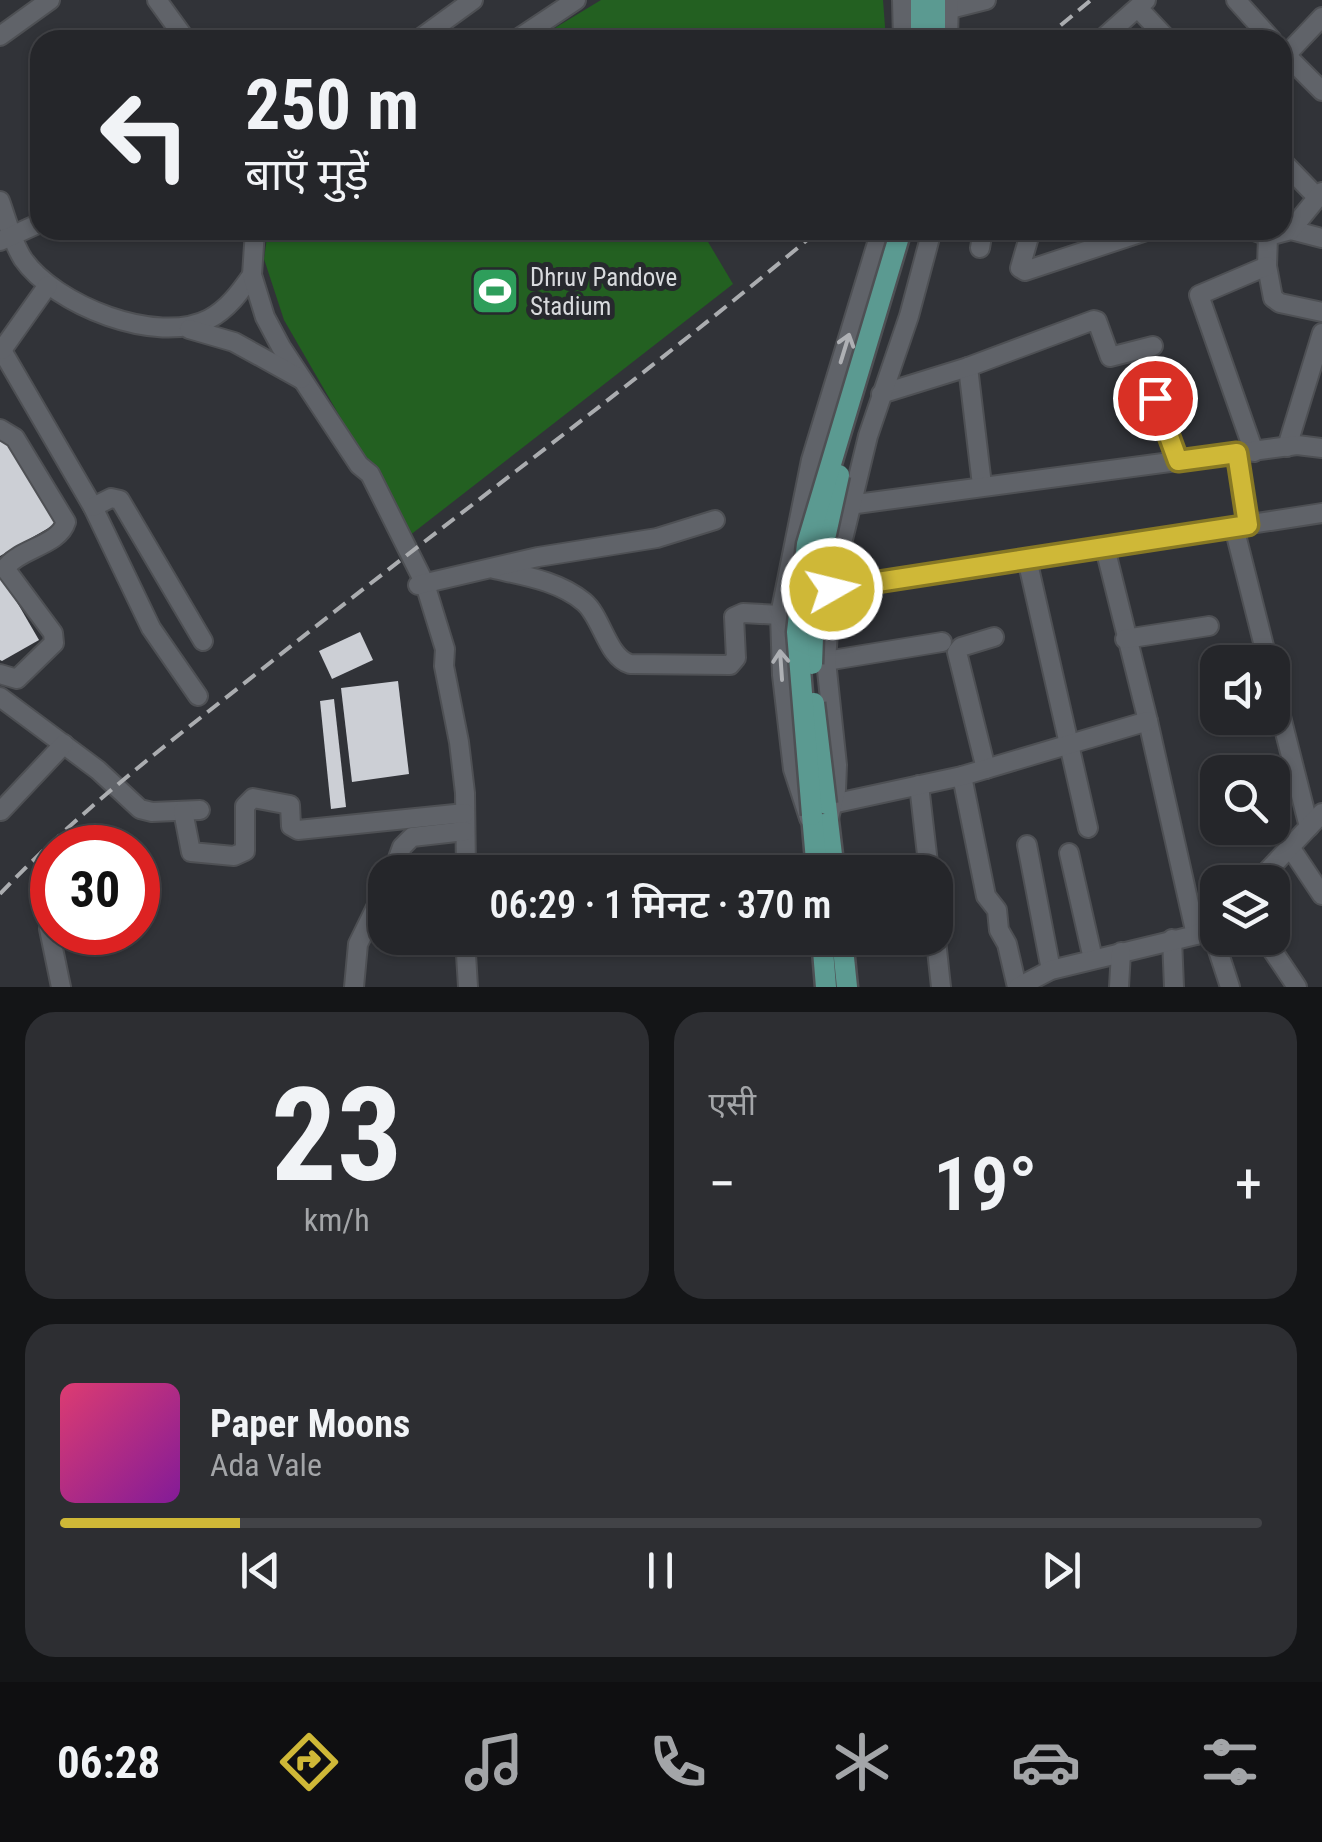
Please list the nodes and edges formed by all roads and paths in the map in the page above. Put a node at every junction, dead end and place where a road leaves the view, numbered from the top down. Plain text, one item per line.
1 (50, 0) edge
2 (157, 0) edge
3 (473, 0) edge
4 (576, 0) edge
5 (902, 0) edge
6 (921, 0) edge
7 (986, 0) edge
8 (1236, 0) edge
9 (945, 3) edge
10 (1142, 4) edge
11 (1322, 17) edge
12 (179, 30) edge
13 (432, 30) edge
14 (531, 30) edge
15 (904, 30) edge
16 (921, 30) edge
17 (938, 30) edge
18 (947, 30) edge
19 (1112, 30) edge
20 (1161, 30) edge
21 (1263, 30) edge
22 (0, 36) edge
23 (1292, 45) edge
24 (1292, 61) edge
25 (1322, 92) edge
26 (1292, 170) edge
27 (1320, 194) edge
28 (0, 202) edge
29 (30, 227) edge
30 (1292, 229) edge
31 (1292, 230) edge
32 (6, 238) edge
33 (1322, 238) edge
34 (254, 240) edge
35 (878, 240) edge
36 (898, 240) edge
37 (912, 240) edge
38 (929, 240) edge
39 (1028, 240) edge
40 (1119, 240) edge
41 (1261, 240) edge
42 (1267, 266) junction
43 (252, 275) junction
44 (48, 285) junction
45 (1322, 312) edge
46 (184, 328) junction
47 (1322, 333) edge
48 (1152, 346) dead end
49 (1, 349) edge
50 (968, 367) junction
51 (306, 382) junction
52 (881, 394) junction
53 (1155, 398) dead end
54 (0, 429) edge
55 (1287, 448) junction
56 (1322, 448) edge
57 (1246, 452) junction
58 (1178, 461) junction
59 (982, 485) junction
60 (849, 504) junction
61 (93, 507) junction
62 (1322, 513) edge
63 (715, 520) dead end
64 (1241, 526) junction
65 (1105, 548) junction
66 (1027, 559) junction
67 (494, 570) junction
68 (420, 585) junction
69 (832, 589) junction
70 (780, 615) junction
71 (1209, 626) dead end
72 (994, 638) dead end
73 (1125, 638) junction
74 (203, 641) dead end
75 (942, 642) dead end
76 (1265, 645) edge
77 (826, 661) junction
78 (0, 674) edge
79 (198, 696) dead end
80 (0, 697) edge
81 (1148, 722) junction
82 (1289, 735) edge
83 (64, 744) junction
84 (1071, 744) junction
85 (986, 769) junction
86 (962, 776) junction
87 (919, 785) junction
88 (1, 810) edge
89 (822, 814) junction
90 (1316, 820) edge
91 (465, 822) junction
92 (1088, 828) dead end
93 (1026, 845) dead end
94 (1290, 847) junction
95 (1068, 853) dead end
96 (399, 855) edge
97 (466, 855) edge
98 (818, 855) edge
99 (830, 855) edge
100 (926, 855) edge
101 (1273, 865) edge
102 (1322, 895) edge
103 (1200, 901) edge
104 (368, 924) edge
105 (1200, 931) edge
106 (1172, 939) junction
107 (1122, 952) junction
108 (55, 955) edge
109 (463, 955) edge
110 (466, 955) edge
111 (823, 955) edge
112 (844, 955) edge
113 (938, 955) edge
114 (1218, 955) edge
115 (1275, 955) edge
116 (1093, 959) junction
117 (1051, 970) junction
118 (62, 987) edge
119 (354, 987) edge
120 (456, 987) edge
121 (468, 987) edge
122 (826, 987) edge
123 (847, 987) edge
124 (941, 987) edge
125 (1018, 987) edge
126 (1120, 987) edge
127 (1174, 987) edge
128 (1230, 987) edge
129 (1297, 987) edge

1 - 22 street
2 - 12 street
3 - 13 street
4 - 14 street
5 - 15 street
6 - 16 main road
7 - 9 street
8 - 21 street
9 - 17 main road
9 - 18 street
10 - 19 street
10 - 20 street
11 - 23 street
24 - 25 street
26 - 27 street
27 - 30 street
28 - 32 street
29 - 32 street
31 - 33 street
32 - 44 street
34 - 43 street
70 -> 35 street
36 - 89 main road, bridge
37 - 89 main road, bridge
38 - 52 street
39 - 40 street
41 - 42 street
42 - 45 street
42 - 57 street
43 - 46 street
43 - 51 street
44 - 46 street
44 - 49 street
46 - 51 street
47 - 55 street
48 - 50 street
49 - 61 street
50 - 52 street
50 - 59 street
51 - 68 street
52 - 60 street
53 - 58 street
54 - 78 street
55 - 56 street
55 - 57 street
57 - 58 street
57 - 64 street
58 - 59 street
59 - 60 street
60 - 69 street
61 - 74 street
61 - 79 street
62 - 64 street
63 - 67 street
64 - 65 street
64 - 76 street
65 - 66 street
65 - 73 street
66 - 69 street
66 - 84 street
67 - 68 street
67 - 70 street
68 - 91 street
69 - 77 street
89 -> 70 street
71 - 73 street
72 - 85 street
73 - 81 street
75 - 77 street
77 - 89 street
80 - 83 street
81 - 84 street
81 - 103 street
82 - 90 street
83 - 88 street
83 - 91 street
84 - 85 street
84 - 92 street
85 - 86 street
86 - 87 street
86 - 125 street
87 - 89 street
87 - 100 street
89 - 98 main road
89 - 99 main road
90 - 94 street
91 - 96 street
91 - 97 street
93 - 117 street
94 - 101 street
94 - 102 street
95 - 116 street
104 - 119 street
105 - 106 street
106 - 107 street
106 - 127 street
107 - 116 street
107 - 126 street
108 - 118 street
109 - 120 street
110 - 121 street
111 - 122 main road
112 - 123 main road
113 - 124 street
114 - 128 street
115 - 129 street
116 - 117 street
117 - 125 street

